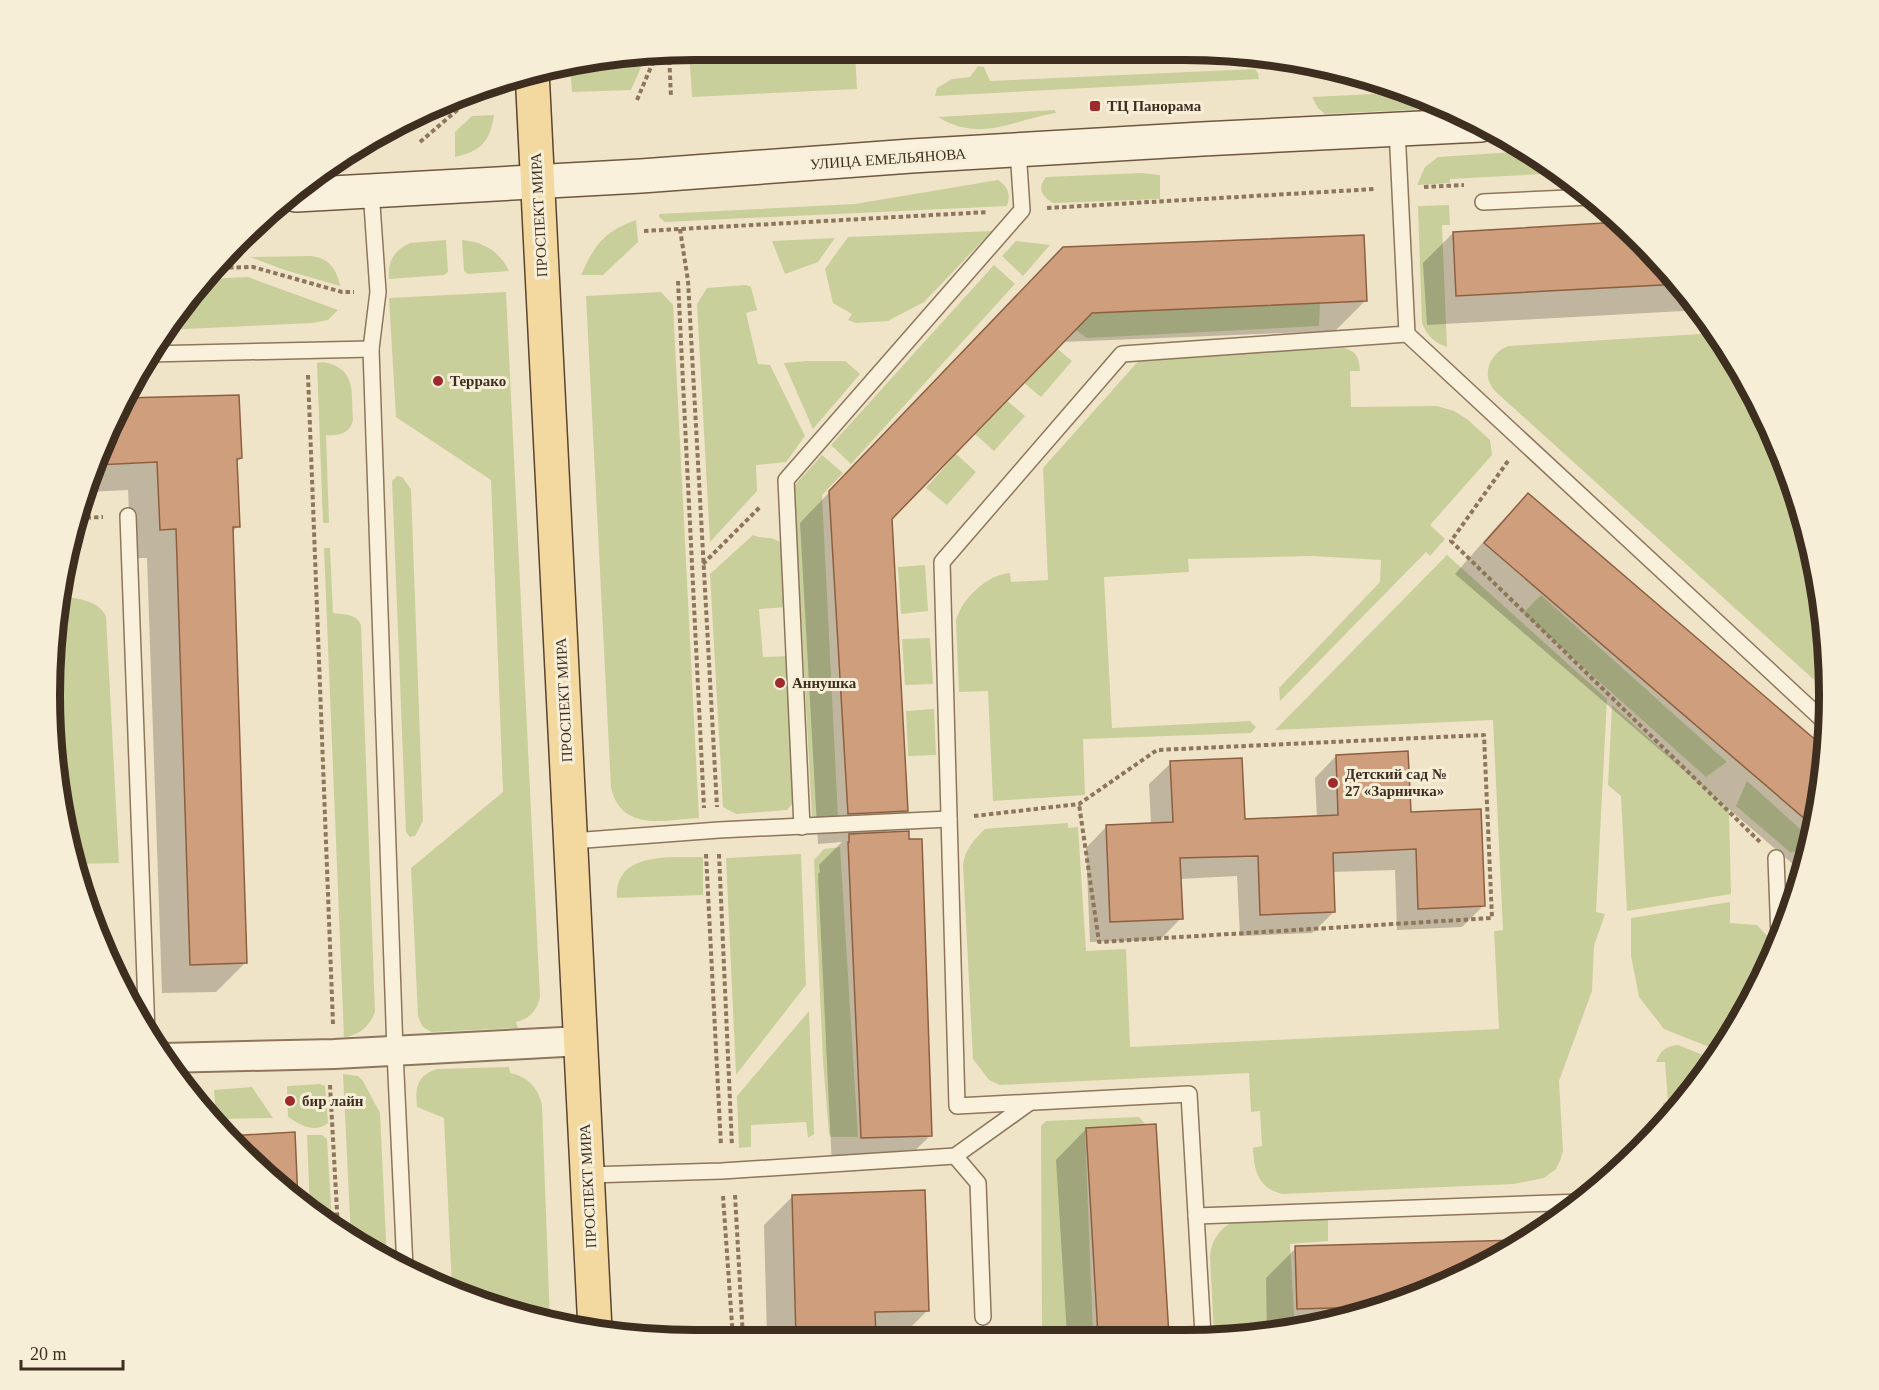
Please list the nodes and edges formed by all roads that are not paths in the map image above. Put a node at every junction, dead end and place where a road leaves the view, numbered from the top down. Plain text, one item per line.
1 (532, 82) edge
2 (1466, 126) edge
3 (1397, 129) junction
4 (1018, 150) junction
5 (537, 180) junction
6 (371, 190) junction
7 (304, 194) edge
8 (1579, 198) edge
9 (1483, 202) dead end
10 (1407, 334) junction
11 (371, 349) junction
12 (160, 354) edge
13 (128, 516) dead end
14 (1818, 716) edge
15 (949, 819) junction
16 (802, 826) junction
17 (572, 841) junction
18 (1776, 858) road end
19 (1778, 918) edge
20 (146, 1014) edge
21 (582, 1041) junction
22 (395, 1052) junction
23 (174, 1058) edge
24 (1029, 1103) junction
25 (955, 1156) junction
26 (588, 1174) junction
27 (1566, 1203) edge
28 (1196, 1216) junction
29 (405, 1260) edge
30 (983, 1317) dead end
31 (595, 1322) edge
32 (1203, 1330) edge

1 - 5 main road, ПРОСПЕКТ МИРА
2 - 3 main road, УЛИЦА ЕМЕЛЬЯНОВА
3 - 4 main road, УЛИЦА ЕМЕЛЬЯНОВА
3 - 10 lane
4 - 5 main road, УЛИЦА ЕМЕЛЬЯНОВА
4 - 16 lane
5 - 6 main road, УЛИЦА ЕМЕЛЬЯНОВА
5 - 17 main road, ПРОСПЕКТ МИРА
6 - 7 main road, УЛИЦА ЕМЕЛЬЯНОВА
6 - 11 lane
8 - 9 lane
10 - 14 lane
10 - 15 lane
11 - 12 lane
11 - 22 lane
13 - 20 lane
15 - 16 lane
15 - 24 lane
16 - 17 lane
17 - 21 main road, ПРОСПЕКТ МИРА
18 - 19 lane
21 - 22 street
21 - 26 main road, ПРОСПЕКТ МИРА
22 - 23 street
22 - 29 lane
24 - 25 lane
24 - 28 lane
25 - 26 lane
25 - 30 lane
26 - 31 main road, ПРОСПЕКТ МИРА
27 - 28 lane
28 - 32 lane

